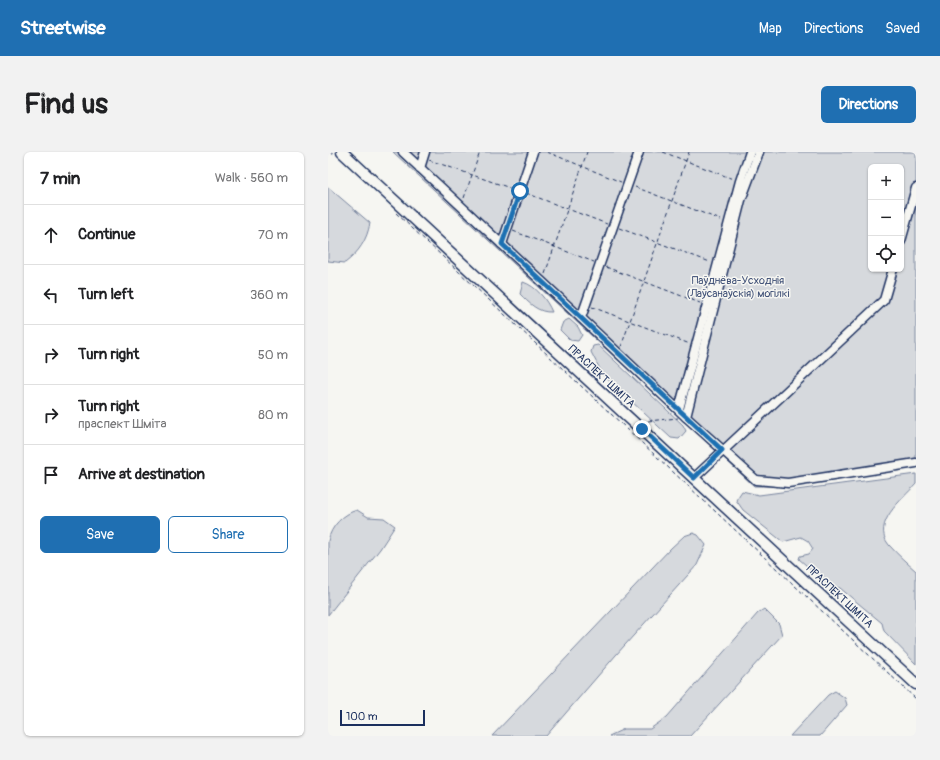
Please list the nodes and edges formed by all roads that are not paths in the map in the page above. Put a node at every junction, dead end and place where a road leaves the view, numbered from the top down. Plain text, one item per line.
1 (403, 152) edge
2 (533, 152) edge
3 (639, 152) edge
4 (750, 152) edge
5 (759, 152) edge
6 (339, 155) edge
7 (424, 155) edge
8 (420, 168) junction
9 (916, 188) edge
10 (902, 236) edge
11 (502, 244) junction
12 (892, 272) edge
13 (581, 318) junction
14 (679, 409) junction
15 (686, 417) junction
16 (722, 450) junction
17 (915, 462) edge
18 (694, 478) junction
19 (916, 684) edge

1 - 8 lane
2 - 11 lane
3 - 13 lane
4 - 14 lane
5 - 15 lane
6 - 18 main road, ПРАСПЕКТ ШМІТА
7 - 8 lane
8 - 11 lane
9 - 10 lane
11 - 13 lane
12 - 16 lane
13 - 14 lane
14 - 15 lane
15 - 16 lane
16 - 17 lane
16 - 18 lane
18 - 19 main road, ПРАСПЕКТ ШМІТА

